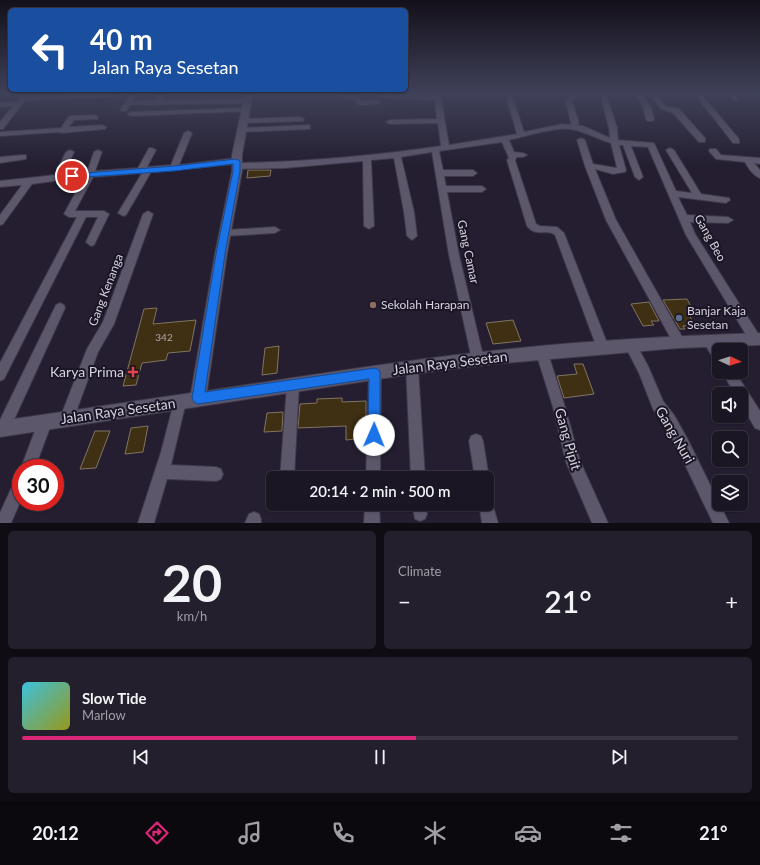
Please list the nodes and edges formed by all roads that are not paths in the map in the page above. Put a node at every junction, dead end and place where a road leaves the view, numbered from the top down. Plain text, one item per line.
1 (85, 117) edge
2 (244, 117) edge
3 (270, 117) edge
4 (289, 117) edge
5 (440, 117) edge
6 (516, 117) edge
7 (574, 117) edge
8 (610, 117) edge
9 (682, 117) edge
10 (717, 117) edge
11 (300, 119) dead end
12 (440, 121) junction
13 (390, 122) dead end
14 (576, 123) dead end
15 (102, 127) dead end
16 (307, 127) dead end
17 (62, 131) junction
18 (188, 133) dead end
19 (0, 134) edge
20 (521, 135) junction
21 (505, 139) junction
22 (581, 140) dead end
23 (702, 140) dead end
24 (736, 141) dead end
25 (615, 142) junction
26 (627, 144) junction
27 (440, 148) junction
28 (152, 150) dead end
29 (670, 150) dead end
30 (713, 151) dead end
31 (70, 152) dead end
32 (98, 152) dead end
33 (522, 154) dead end
34 (397, 155) junction
35 (367, 157) junction
36 (512, 157) junction
37 (24, 158) dead end
38 (0, 160) edge
39 (749, 160) junction
40 (760, 161) edge
41 (236, 164) junction
42 (589, 166) junction
43 (174, 168) junction
44 (145, 170) junction
45 (440, 173) junction
46 (473, 173) dead end
47 (90, 174) junction
48 (760, 175) edge
49 (639, 177) dead end
50 (58, 178) junction
51 (28, 183) junction
52 (0, 184) edge
53 (482, 188) dead end
54 (442, 189) junction
55 (672, 194) junction
56 (698, 196) junction
57 (726, 200) dead end
58 (123, 212) dead end
59 (82, 214) junction
60 (148, 214) dead end
61 (683, 218) junction
62 (728, 220) dead end
63 (0, 222) edge
64 (369, 226) dead end
65 (275, 230) dead end
66 (225, 233) junction
67 (412, 236) dead end
68 (91, 242) dead end
69 (60, 308) dead end
70 (758, 339) edge
71 (709, 340) junction
72 (679, 342) junction
73 (712, 345) edge
74 (631, 346) junction
75 (604, 348) junction
76 (542, 353) junction
77 (478, 360) junction
78 (412, 367) junction
79 (375, 373) junction
80 (0, 375) edge
81 (732, 379) edge
82 (293, 385) junction
83 (198, 398) junction
84 (180, 402) junction
85 (68, 418) junction
86 (45, 422) junction
87 (760, 423) edge
88 (2, 428) edge
89 (476, 441) dead end
90 (31, 459) edge
91 (287, 471) edge
92 (373, 471) edge
93 (418, 471) edge
94 (481, 471) edge
95 (162, 472) junction
96 (216, 474) dead end
97 (12, 503) edge
98 (372, 511) edge
99 (487, 511) edge
100 (3, 523) edge
101 (146, 523) edge
102 (372, 523) edge
103 (490, 523) edge
104 (600, 523) edge
105 (721, 523) edge

1 - 17 street
2 - 41 main road
3 - 16 street
4 - 11 street
5 - 12 street, Gang Camar
6 - 20 street
7 - 14 street
8 - 25 street
9 - 23 street
10 - 24 street
12 - 13 street
12 - 27 street, Gang Camar
15 - 17 street
17 - 19 street
18 - 43 street
20 - 21 street
20 - 25 street
21 - 27 street
21 - 36 street
22 - 42 street
25 - 26 street
25 - 42 street
26 - 49 street
26 - 55 street, Gang Beo
27 - 34 street
27 - 45 street, Gang Camar
28 - 44 street
29 - 56 street
30 - 39 street
31 - 50 street
32 - 47 street
33 - 36 street
34 - 35 street
34 - 67 street
35 - 41 street
35 - 64 street
36 - 75 street
37 - 38 street
39 - 40 street
39 - 48 street
41 - 43 street
41 - 66 main road
42 - 72 street
43 - 44 street
44 - 47 street
44 - 58 street
45 - 46 street
45 - 54 street, Gang Camar
47 - 50 street
47 - 59 street
50 - 51 street
51 - 52 street
51 - 63 street
53 - 54 street
54 - 77 street, Gang Camar
55 - 56 street
55 - 61 street, Gang Beo
56 - 57 street
59 - 68 street
59 - 80 street
60 - 85 street, Gang Kenanga
61 - 62 street
61 - 70 street, Gang Beo
65 - 66 street
66 - 83 main road
69 - 88 street
70 - 71 main road, Jalan Raya Sesetan
71 - 72 main road, Jalan Raya Sesetan
71 - 73 street
72 - 74 main road, Jalan Raya Sesetan
74 - 75 main road, Jalan Raya Sesetan
74 - 105 street, Gang Nuri
75 - 76 main road, Jalan Raya Sesetan
76 - 77 main road, Jalan Raya Sesetan
76 - 104 street, Gang Pipit
77 - 78 main road, Jalan Raya Sesetan
78 - 79 main road, Jalan Raya Sesetan
78 - 93 street
79 - 82 main road, Jalan Raya Sesetan
79 - 92 street
81 - 87 street
82 - 83 main road, Jalan Raya Sesetan
82 - 91 street
83 - 84 main road, Jalan Raya Sesetan
84 - 85 main road, Jalan Raya Sesetan
84 - 95 street
85 - 86 main road, Jalan Raya Sesetan
86 - 88 main road, Jalan Raya Sesetan
86 - 90 street
89 - 94 street
95 - 96 street
95 - 101 street
97 - 100 street
98 - 102 street
99 - 103 street

